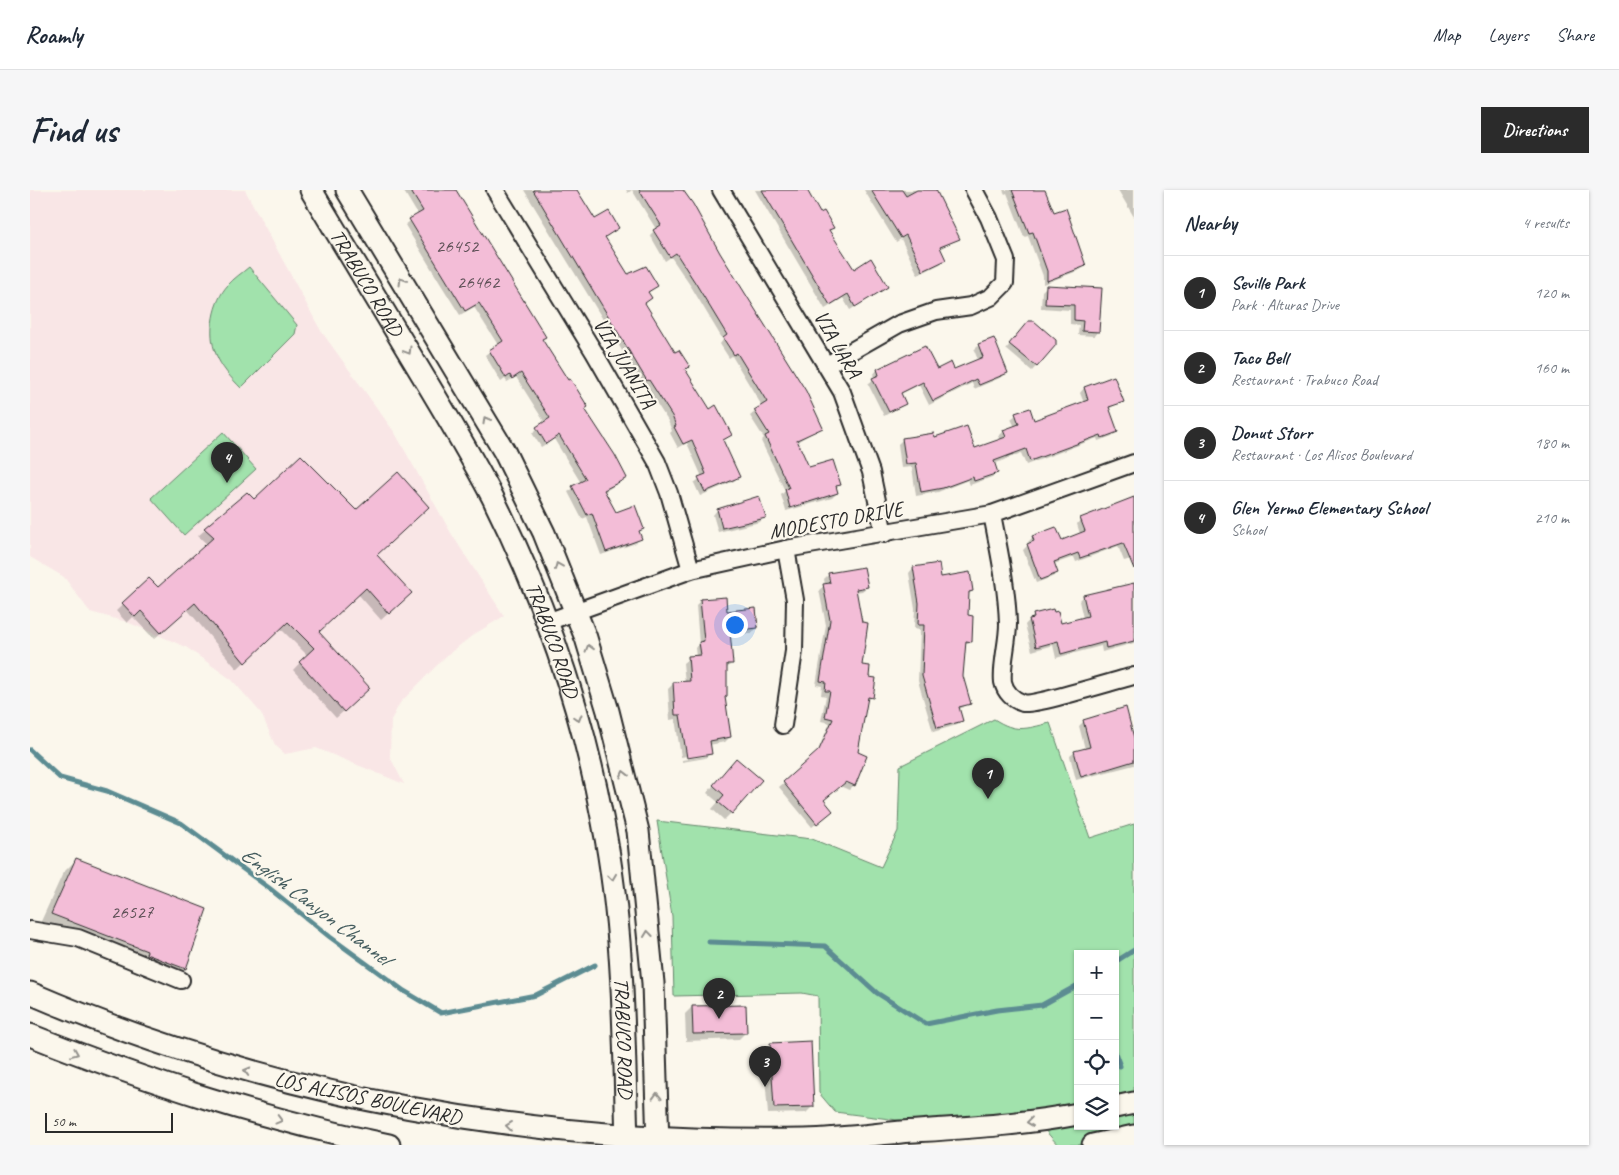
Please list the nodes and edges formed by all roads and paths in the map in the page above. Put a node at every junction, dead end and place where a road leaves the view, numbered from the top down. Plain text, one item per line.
1 (311, 190) edge
2 (347, 190) edge
3 (495, 190) edge
4 (721, 190) edge
5 (974, 190) edge
6 (827, 365) junction
7 (1134, 464) edge
8 (992, 514) junction
9 (884, 534) junction
10 (786, 549) junction
11 (691, 570) junction
12 (576, 611) junction
13 (547, 622) junction
14 (1134, 676) edge
15 (783, 725) dead end
16 (30, 930) edge
17 (181, 980) dead end
18 (30, 993) edge
19 (30, 1035) edge
20 (1134, 1103) edge
21 (1119, 1107) edge
22 (1074, 1115) edge
23 (970, 1136) edge
24 (1134, 1136) edge
25 (627, 1141) edge
26 (658, 1142) edge
27 (389, 1145) edge
28 (1093, 1145) edge

1 -> 13 main road, TRABUCO ROAD
12 -> 2 main road, TRABUCO ROAD
3 - 11 street, VIA JUANITA
4 - 6 street, VIA LARA
5 - 6 street
6 - 9 street, VIA LARA
7 - 8 street, MODESTO DRIVE
8 - 9 street, MODESTO DRIVE
8 - 14 street
9 - 10 street, MODESTO DRIVE
10 - 11 street, MODESTO DRIVE
10 - 15 street
11 - 12 street, MODESTO DRIVE
12 - 13 street, MODESTO DRIVE
26 -> 12 main road, TRABUCO ROAD
13 -> 25 main road, TRABUCO ROAD
16 - 17 street
25 -> 18 main road, LOS ALISOS BOULEVARD
19 -> 27 main road, LOS ALISOS BOULEVARD
20 - 21 main road
22 -> 23 main road, LOS ALISOS BOULEVARD
23 - 26 main road, LOS ALISOS BOULEVARD
24 - 28 main road
25 - 26 main road, LOS ALISOS BOULEVARD

